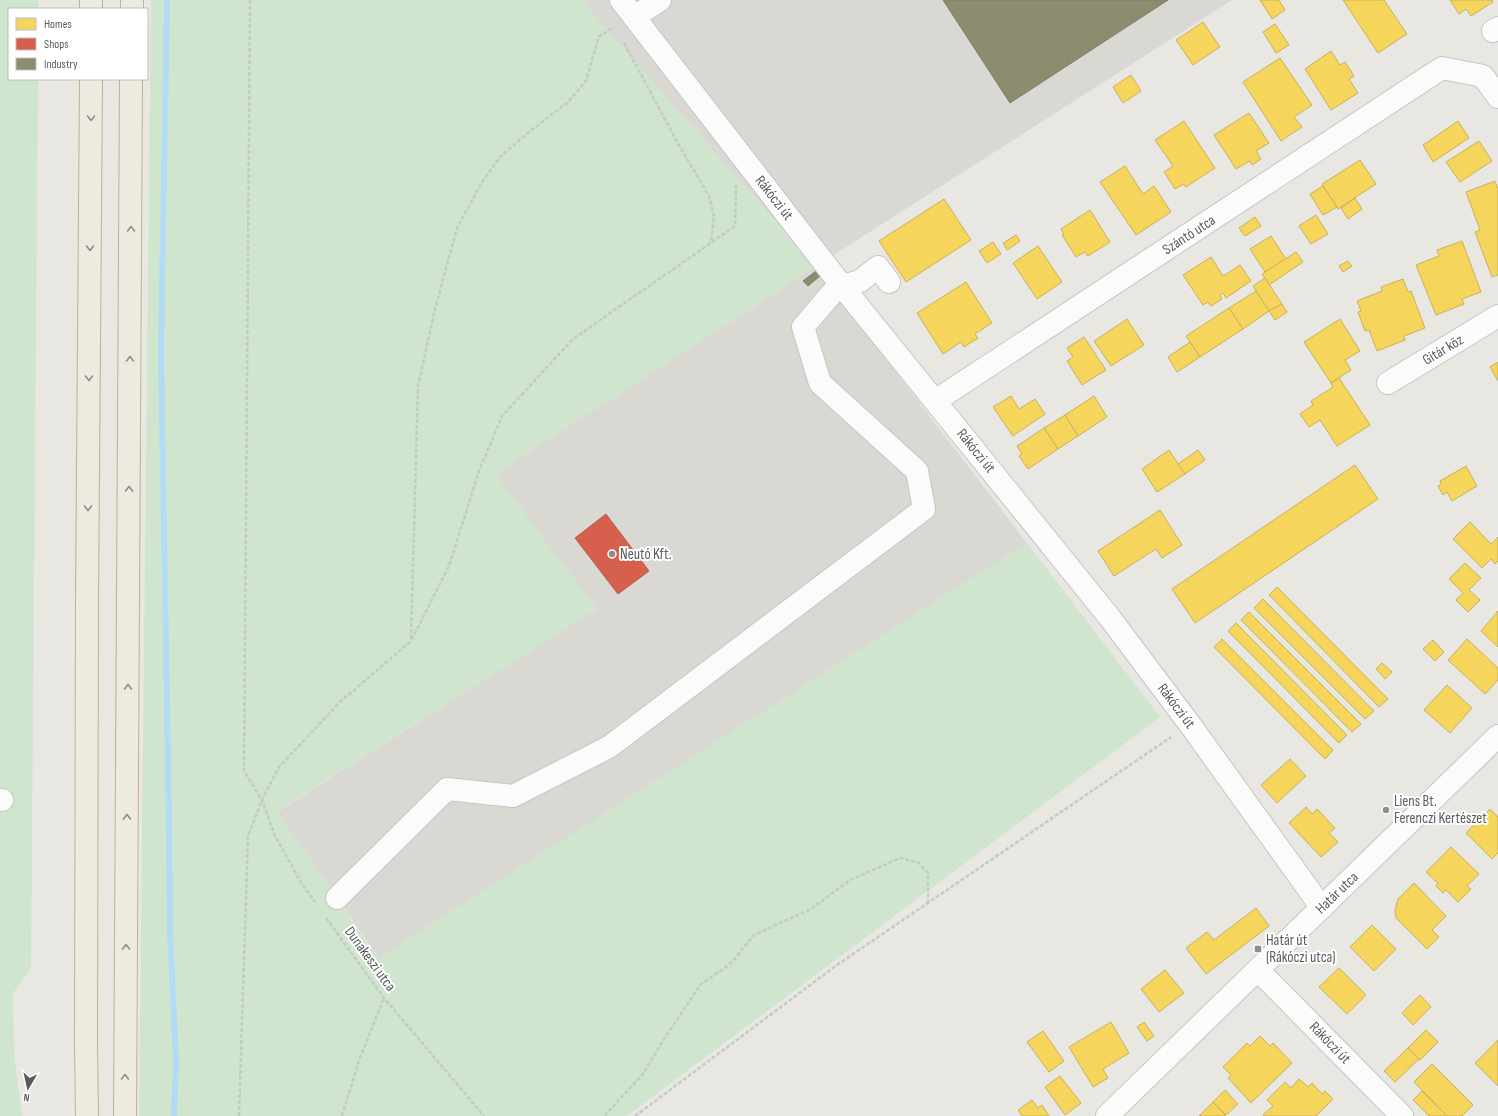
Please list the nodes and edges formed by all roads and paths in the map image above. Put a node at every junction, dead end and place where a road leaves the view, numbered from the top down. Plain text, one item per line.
1 (250, 0) edge
2 (621, 0) edge
3 (660, 0) edge
4 (627, 21) junction
5 (91, 80) edge
6 (132, 80) edge
7 (1498, 97) edge
8 (736, 150) junction
9 (711, 243) junction
10 (889, 282) dead end
11 (842, 286) junction
12 (1498, 316) edge
13 (1388, 383) dead end
14 (936, 401) junction
15 (411, 641) junction
16 (1191, 726) junction
17 (1498, 736) edge
18 (262, 800) junction
19 (336, 898) dead end
20 (315, 903) dead end
21 (928, 903) junction
22 (1322, 908) junction
23 (324, 915) dead end
24 (1258, 970) junction
25 (384, 998) junction
26 (87, 1116) edge
27 (125, 1116) edge
28 (239, 1116) edge
29 (342, 1116) edge
30 (484, 1116) edge
31 (605, 1116) edge
32 (635, 1116) edge
33 (1107, 1116) edge
34 (1402, 1116) edge

1 - 18 path
2 - 4 street, Rákóczi út
3 - 4 street
4 - 8 street, Rákóczi út
4 - 9 path
4 - 15 path
5 -> 26 highway
27 -> 6 highway
7 - 14 street, Szántó utca
8 - 9 path
8 - 11 street, Rákóczi út
9 - 15 path
10 - 11 street
11 - 14 street, Rákóczi út
11 - 19 street
12 - 13 street, Gitár köz
14 - 16 street, Rákóczi út
15 - 18 path
16 - 21 path
16 - 22 street, Rákóczi út
17 - 22 street, Határ utca
18 - 20 path
18 - 28 path
21 - 31 path
21 - 32 path
22 - 24 street, Határ utca
23 - 25 path, Dunakeszi utca
24 - 33 street, Határ utca
24 - 34 street, Rákóczi út
25 - 29 path
25 - 30 path, Dunakeszi utca

